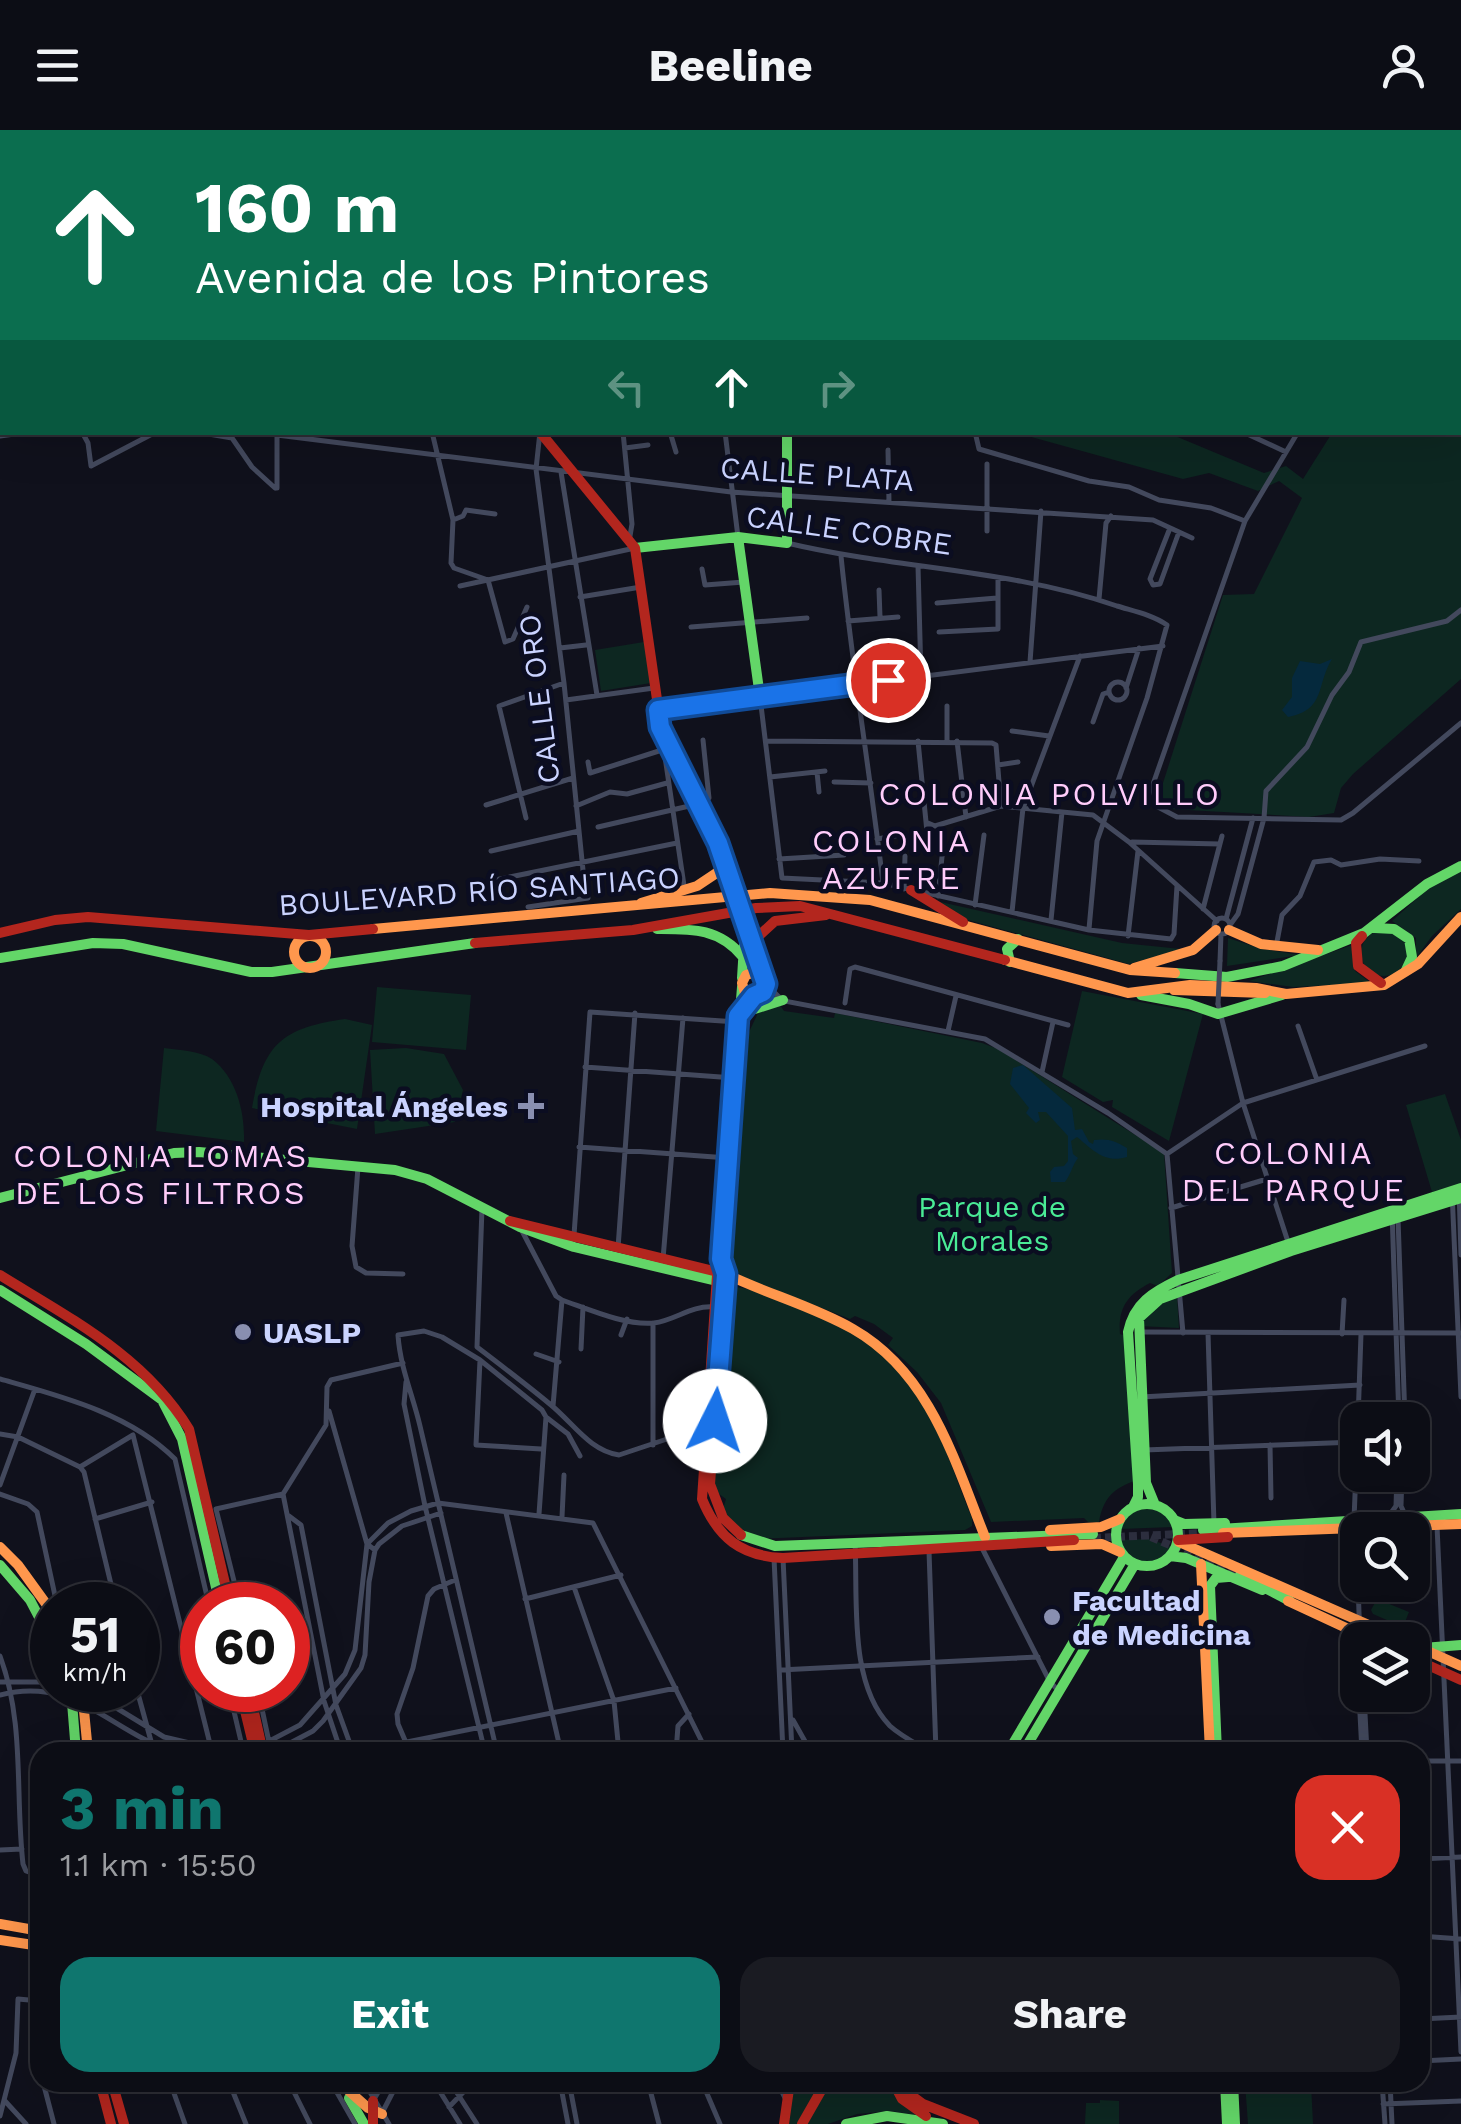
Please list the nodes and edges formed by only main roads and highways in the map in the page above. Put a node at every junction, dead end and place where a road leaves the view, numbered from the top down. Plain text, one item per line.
1 (542, 435) edge
2 (787, 435) edge
3 (738, 537) junction
4 (632, 545) junction
5 (658, 710) junction
6 (727, 866) junction
7 (1461, 866) edge
8 (907, 890) road end
9 (626, 907) junction
10 (832, 914) junction
11 (1461, 918) edge
12 (744, 924) junction
13 (976, 928) junction
14 (633, 930) junction
15 (1368, 930) junction
16 (0, 933) edge
17 (994, 933) junction
18 (309, 936) junction
19 (1018, 939) junction
20 (751, 943) junction
21 (1323, 950) junction
22 (988, 956) junction
23 (743, 957) junction
24 (0, 958) edge
25 (1010, 962) junction
26 (312, 968) junction
27 (1130, 970) junction
28 (1404, 974) junction
29 (764, 980) junction
30 (742, 983) junction
31 (1384, 984) junction
32 (1128, 993) junction
33 (1280, 993) junction
34 (756, 996) junction
35 (783, 1000) road end
36 (738, 1017) junction
37 (1457, 1195) edge
38 (0, 1198) edge
39 (574, 1242) junction
40 (721, 1273) junction
41 (0, 1275) edge
42 (0, 1290) edge
43 (60, 1330) junction
44 (88, 1330) junction
45 (1133, 1332) junction
46 (94, 1350) junction
47 (150, 1377) junction
48 (712, 1425) junction
49 (1154, 1505) junction
50 (1133, 1507) junction
51 (1460, 1516) edge
52 (1430, 1517) edge
53 (1120, 1519) junction
54 (1174, 1520) junction
55 (1340, 1525) edge
56 (1430, 1526) edge
57 (1283, 1528) junction
58 (1203, 1531) tunnel mouth
59 (1093, 1536) tunnel mouth
60 (1219, 1537) junction
61 (735, 1538) junction
62 (1004, 1540) junction
63 (1178, 1540) junction
64 (983, 1541) junction
65 (0, 1547) edge
66 (856, 1548) junction
67 (1122, 1554) junction
68 (1170, 1556) junction
69 (1227, 1562) junction
70 (0, 1564) edge
71 (1135, 1564) junction
72 (1201, 1564) junction
73 (1235, 1576) junction
74 (215, 1582) edge
75 (225, 1582) edge
76 (30, 1584) edge
77 (30, 1596) edge
78 (1340, 1622) edge
79 (1343, 1622) edge
80 (1461, 1645) edge
81 (1430, 1649) edge
82 (1442, 1652) junction
83 (1430, 1666) edge
84 (1461, 1666) edge
85 (1461, 1680) edge
86 (76, 1712) edge
87 (79, 1712) edge
88 (246, 1712) edge
89 (251, 1712) edge
90 (1212, 1719) junction
91 (76, 1742) edge
92 (86, 1742) edge
93 (253, 1742) edge
94 (254, 1742) edge
95 (1014, 1742) edge
96 (1029, 1742) edge
97 (1213, 1742) edge
98 (0, 1924) edge
99 (30, 1929) edge
100 (0, 1940) edge
101 (30, 1944) edge
102 (103, 2092) edge
103 (115, 2092) edge
104 (350, 2092) edge
105 (358, 2092) edge
106 (788, 2092) edge
107 (820, 2092) edge
108 (899, 2092) edge
109 (904, 2092) edge
110 (1225, 2092) edge
111 (1233, 2092) edge
112 (375, 2116) edge
113 (938, 2122) edge
114 (111, 2124) edge
115 (124, 2124) edge
116 (784, 2124) edge
117 (802, 2124) edge
118 (846, 2124) edge
119 (974, 2124) edge
120 (1227, 2124) edge
121 (1235, 2124) edge

1 - 4 main road
2 - 3 main road, CALLE COBRE
3 - 4 main road, CALLE COBRE
3 - 5 main road
4 - 5 main road
5 - 6 main road
6 - 9 main road
6 - 12 main road, bridge
7 - 15 main road, BOULEVARD RÍO SANTIAGO
8 - 13 main road
9 - 13 main road, BOULEVARD RÍO SANTIAGO
9 - 18 main road, BOULEVARD RÍO SANTIAGO
10 - 14 main road, BOULEVARD RÍO SANTIAGO
10 - 20 main road
10 - 22 main road, BOULEVARD RÍO SANTIAGO
11 - 28 main road, BOULEVARD RÍO SANTIAGO
12 - 20 main road
12 - 23 main road
13 - 17 main road, BOULEVARD RÍO SANTIAGO
14 - 23 main road
14 - 26 main road, BOULEVARD RÍO SANTIAGO
15 - 21 main road, BOULEVARD RÍO SANTIAGO
15 - 28 main road
15 - 31 main road
16 - 18 main road, BOULEVARD RÍO SANTIAGO
17 - 19 main road, BOULEVARD RÍO SANTIAGO
17 - 22 main road
18 - 26 main road
18 - 26 main road
19 - 25 main road
19 - 27 main road, BOULEVARD RÍO SANTIAGO
20 - 29 main road
21 - 27 main road, BOULEVARD RÍO SANTIAGO
21 - 27 main road
22 - 25 main road, BOULEVARD RÍO SANTIAGO
23 - 30 main road
24 - 26 main road, BOULEVARD RÍO SANTIAGO
25 - 32 main road, BOULEVARD RÍO SANTIAGO
28 - 31 main road, BOULEVARD RÍO SANTIAGO
29 - 30 main road
29 - 34 main road
30 - 34 main road
30 - 36 main road
31 - 33 main road, BOULEVARD RÍO SANTIAGO
32 - 33 main road, BOULEVARD RÍO SANTIAGO
32 - 33 main road
34 - 36 main road
35 - 36 main road
36 - 40 main road
37 - 45 main road
38 - 39 main road
39 - 40 main road
39 - 40 main road
40 - 48 main road
40 - 48 main road
40 - 64 main road
41 - 44 main road
42 - 43 main road
43 - 44 main road
43 - 46 main road
44 - 47 main road
45 - 49 main road
45 - 50 main road
46 - 47 main road
46 - 74 main road
47 - 75 main road
48 - 61 main road
48 - 61 main road
49 - 50 main road
49 - 54 main road
50 - 53 main road
51 - 52 main road
51 - 56 main road
53 - 62 main road
53 - 67 main road
54 - 57 main road
54 - 63 main road
55 - 57 main road
57 - 58 main road
57 - 60 main road
59 - 62 main road
60 - 63 main road
60 - 69 main road
61 - 66 main road
61 - 66 main road
62 - 64 main road
62 - 67 main road
63 - 68 main road
63 - 69 main road
64 - 66 main road
65 - 76 main road
67 - 71 main road
67 - 95 main road
68 - 71 main road
68 - 72 main road
69 - 79 main road
70 - 77 main road
71 - 96 main road
72 - 73 main road
72 - 90 main road
73 - 78 main road
73 - 90 main road
80 - 82 main road
81 - 82 main road
82 - 84 main road
83 - 85 main road
86 - 91 main road
87 - 92 main road
88 - 93 main road
89 - 94 main road
90 - 97 main road
98 - 99 main road
100 - 101 main road
102 - 114 main road
103 - 115 main road
104 - 112 main road
105 - 112 main road
106 - 116 main road
107 - 117 main road
108 - 113 main road
109 - 119 main road
110 - 120 main road
111 - 121 main road
113 - 118 main road

